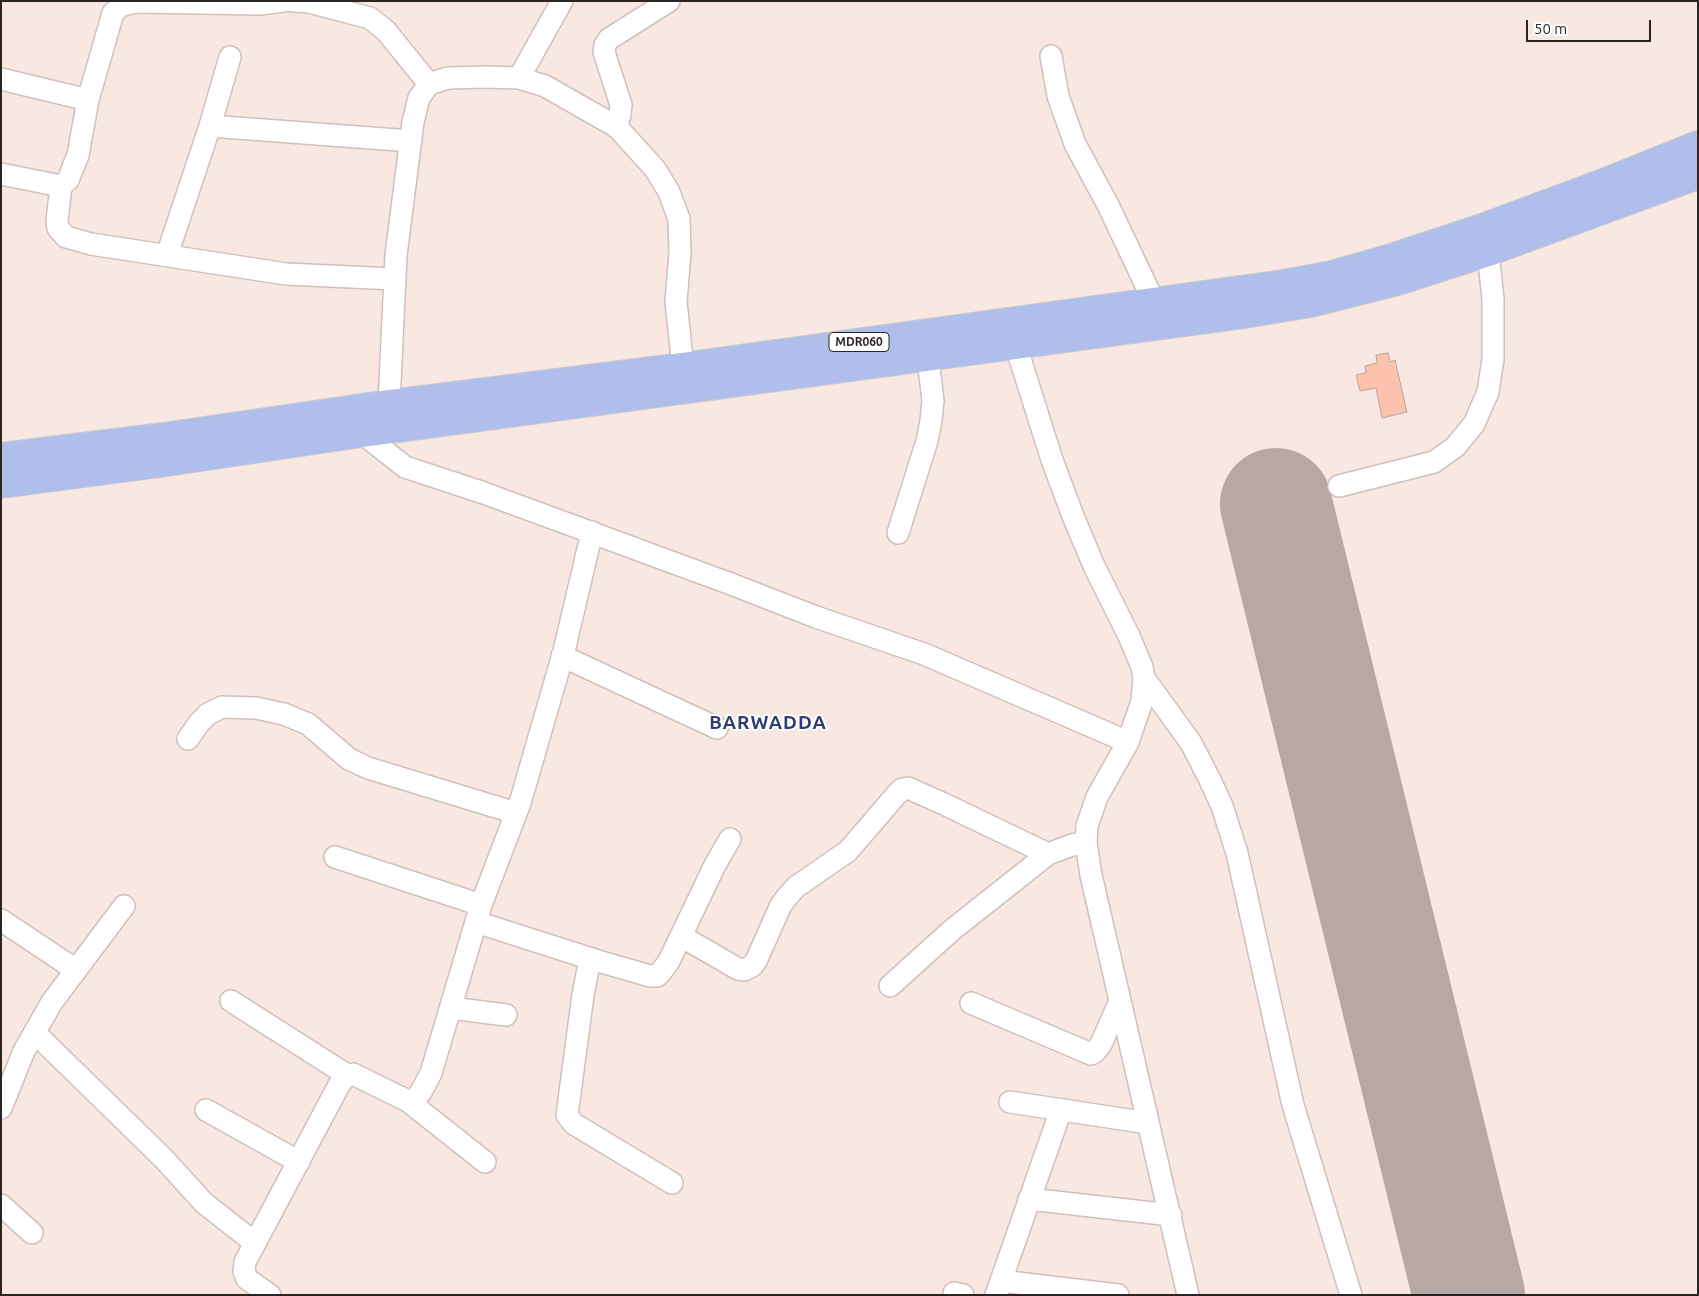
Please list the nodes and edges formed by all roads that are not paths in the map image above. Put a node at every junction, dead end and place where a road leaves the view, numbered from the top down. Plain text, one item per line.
1 (284, 1) edge
2 (293, 1) edge
3 (562, 1) edge
4 (669, 1) edge
5 (119, 3) edge
6 (1051, 56) dead end
7 (230, 57) dead end
8 (520, 78) junction
9 (1, 79) edge
10 (429, 84) junction
11 (88, 100) junction
12 (210, 126) junction
13 (616, 127) junction
14 (411, 141) junction
15 (1698, 145) edge
16 (1, 174) edge
17 (1698, 175) edge
18 (61, 186) junction
19 (1485, 240) junction
20 (167, 255) junction
21 (395, 279) junction
22 (1156, 314) junction
23 (1016, 346) junction
24 (928, 358) junction
25 (683, 367) junction
26 (388, 404) junction
27 (362, 433) junction
28 (1, 457) edge
29 (1, 484) edge
30 (1339, 486) dead end
31 (592, 532) junction
32 (898, 533) dead end
33 (562, 656) junction
34 (1144, 678) junction
35 (717, 728) dead end
36 (188, 739) dead end
37 (1128, 742) junction
38 (516, 813) junction
39 (730, 839) dead end
40 (1086, 844) junction
41 (1048, 854) junction
42 (335, 857) dead end
43 (124, 906) dead end
44 (479, 913) junction
45 (1, 920) edge
46 (681, 936) junction
47 (598, 962) junction
48 (76, 970) junction
49 (890, 986) dead end
50 (232, 1001) dead end
51 (1120, 1001) junction
52 (971, 1003) dead end
53 (451, 1008) junction
54 (506, 1015) dead end
55 (35, 1032) junction
56 (347, 1076) junction
57 (408, 1101) junction
58 (1010, 1102) dead end
59 (1, 1108) edge
60 (206, 1110) dead end
61 (1061, 1110) junction
62 (1148, 1123) junction
63 (299, 1162) junction
64 (485, 1162) dead end
65 (672, 1183) dead end
66 (1029, 1199) junction
67 (1, 1206) edge
68 (1171, 1215) junction
69 (32, 1233) dead end
70 (255, 1244) junction
71 (998, 1288) edge
72 (270, 1295) edge
73 (1118, 1295) edge
74 (1188, 1295) edge
75 (1351, 1295) edge

1 - 5 street
2 - 10 street
3 - 8 street
4 - 13 street
5 - 11 street
6 - 22 street
7 - 12 street
8 - 10 street
8 - 13 street
9 - 11 street
10 - 14 street
11 - 18 street
12 - 14 street
12 - 20 street
13 - 25 street
14 - 21 street
15 - 19 main road, MDR060
16 - 18 street
17 - 19 main road, MDR060
18 - 20 street
19 - 22 main road, MDR060
19 - 30 street
20 - 21 street
21 - 26 street
22 - 23 main road, MDR060
22 - 25 main road, MDR060
23 - 24 main road, MDR060
23 - 34 street
24 - 27 main road, MDR060
24 - 32 street
25 - 26 main road, MDR060
26 - 28 main road, MDR060
27 - 29 main road, MDR060
27 - 31 street
31 - 33 street
31 - 37 street
33 - 35 street
33 - 38 street
34 - 37 street
34 - 75 street
36 - 38 street
37 - 40 street
38 - 44 street
39 - 46 street
40 - 41 street
40 - 51 street
41 - 46 street
41 - 49 street
42 - 44 street
43 - 48 street
44 - 47 street
44 - 53 street
45 - 48 street
46 - 47 street
47 - 65 street
48 - 55 street
50 - 56 street
51 - 52 street
51 - 62 street
53 - 54 street
53 - 57 street
55 - 59 street
55 - 70 street
56 - 57 street
56 - 63 street
57 - 64 street
58 - 61 street
60 - 63 street
61 - 62 street
61 - 66 street
62 - 68 street
63 - 70 street
66 - 68 street
66 - 71 street
67 - 69 street
68 - 74 street
70 - 72 street
71 - 73 street

